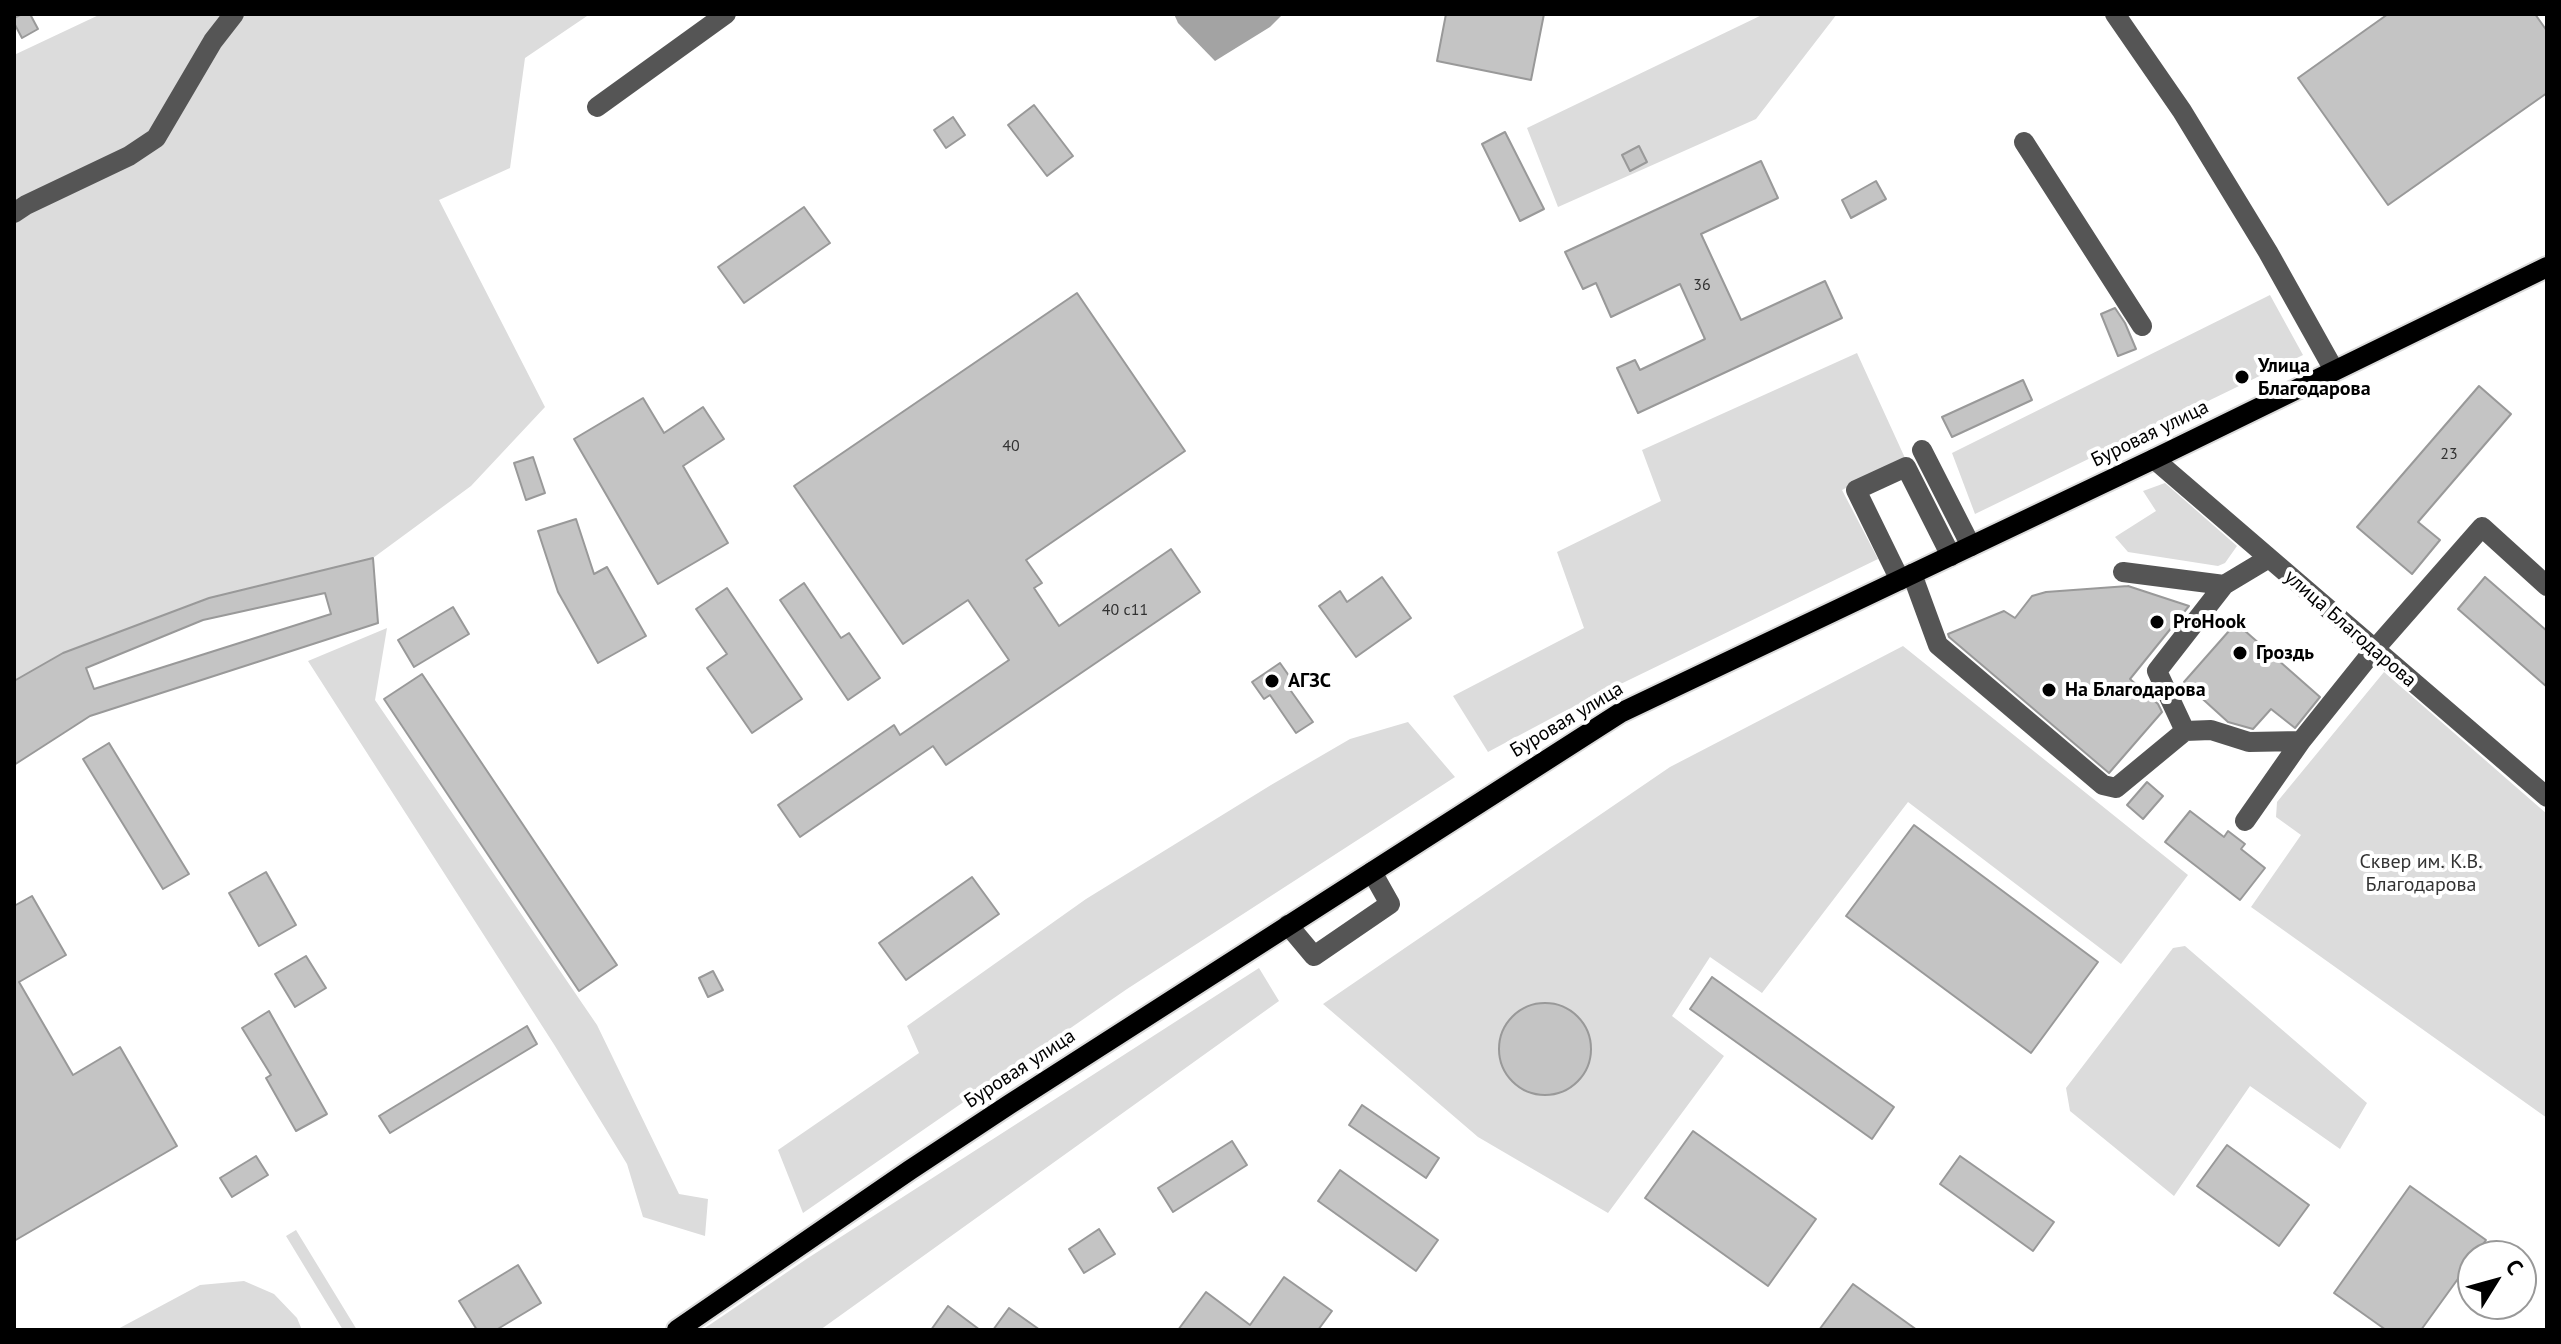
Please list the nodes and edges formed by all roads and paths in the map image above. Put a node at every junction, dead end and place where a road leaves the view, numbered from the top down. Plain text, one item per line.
1 (234, 14) edge
2 (726, 14) edge
3 (2115, 14) edge
4 (597, 107) dead end
5 (2024, 142) dead end
6 (14, 213) edge
7 (2547, 267) edge
8 (2142, 326) dead end
9 (2334, 370) junction
10 (1922, 450) dead end
11 (2154, 459) junction
12 (1971, 546) junction
13 (1951, 556) junction
14 (2269, 558) junction
15 (2123, 572) dead end
16 (1906, 577) junction
17 (2224, 585) junction
18 (2547, 586) edge
19 (2374, 650) junction
20 (2185, 731) junction
21 (2301, 741) junction
22 (2547, 797) edge
23 (2245, 821) dead end
24 (1372, 872) junction
25 (1288, 925) junction
26 (677, 1330) edge

1 - 6 street
2 - 4 street
3 - 9 street
5 - 8 street
7 - 9 main road, Буровая улица
9 - 11 main road, Буровая улица
10 - 12 street
11 - 12 main road, Буровая улица
11 - 14 street, улица Благодарова
12 - 13 main road, Буровая улица
13 - 16 main road, Буровая улица
13 - 16 street
14 - 17 street
14 - 19 street, улица Благодарова
15 - 17 street
16 - 20 street
16 - 24 main road, Буровая улица
17 - 20 street
18 - 19 street
19 - 21 street
19 - 22 street, улица Благодарова
20 - 21 street
21 - 23 street
24 - 25 main road, Буровая улица
24 - 25 street
25 - 26 main road, Буровая улица

